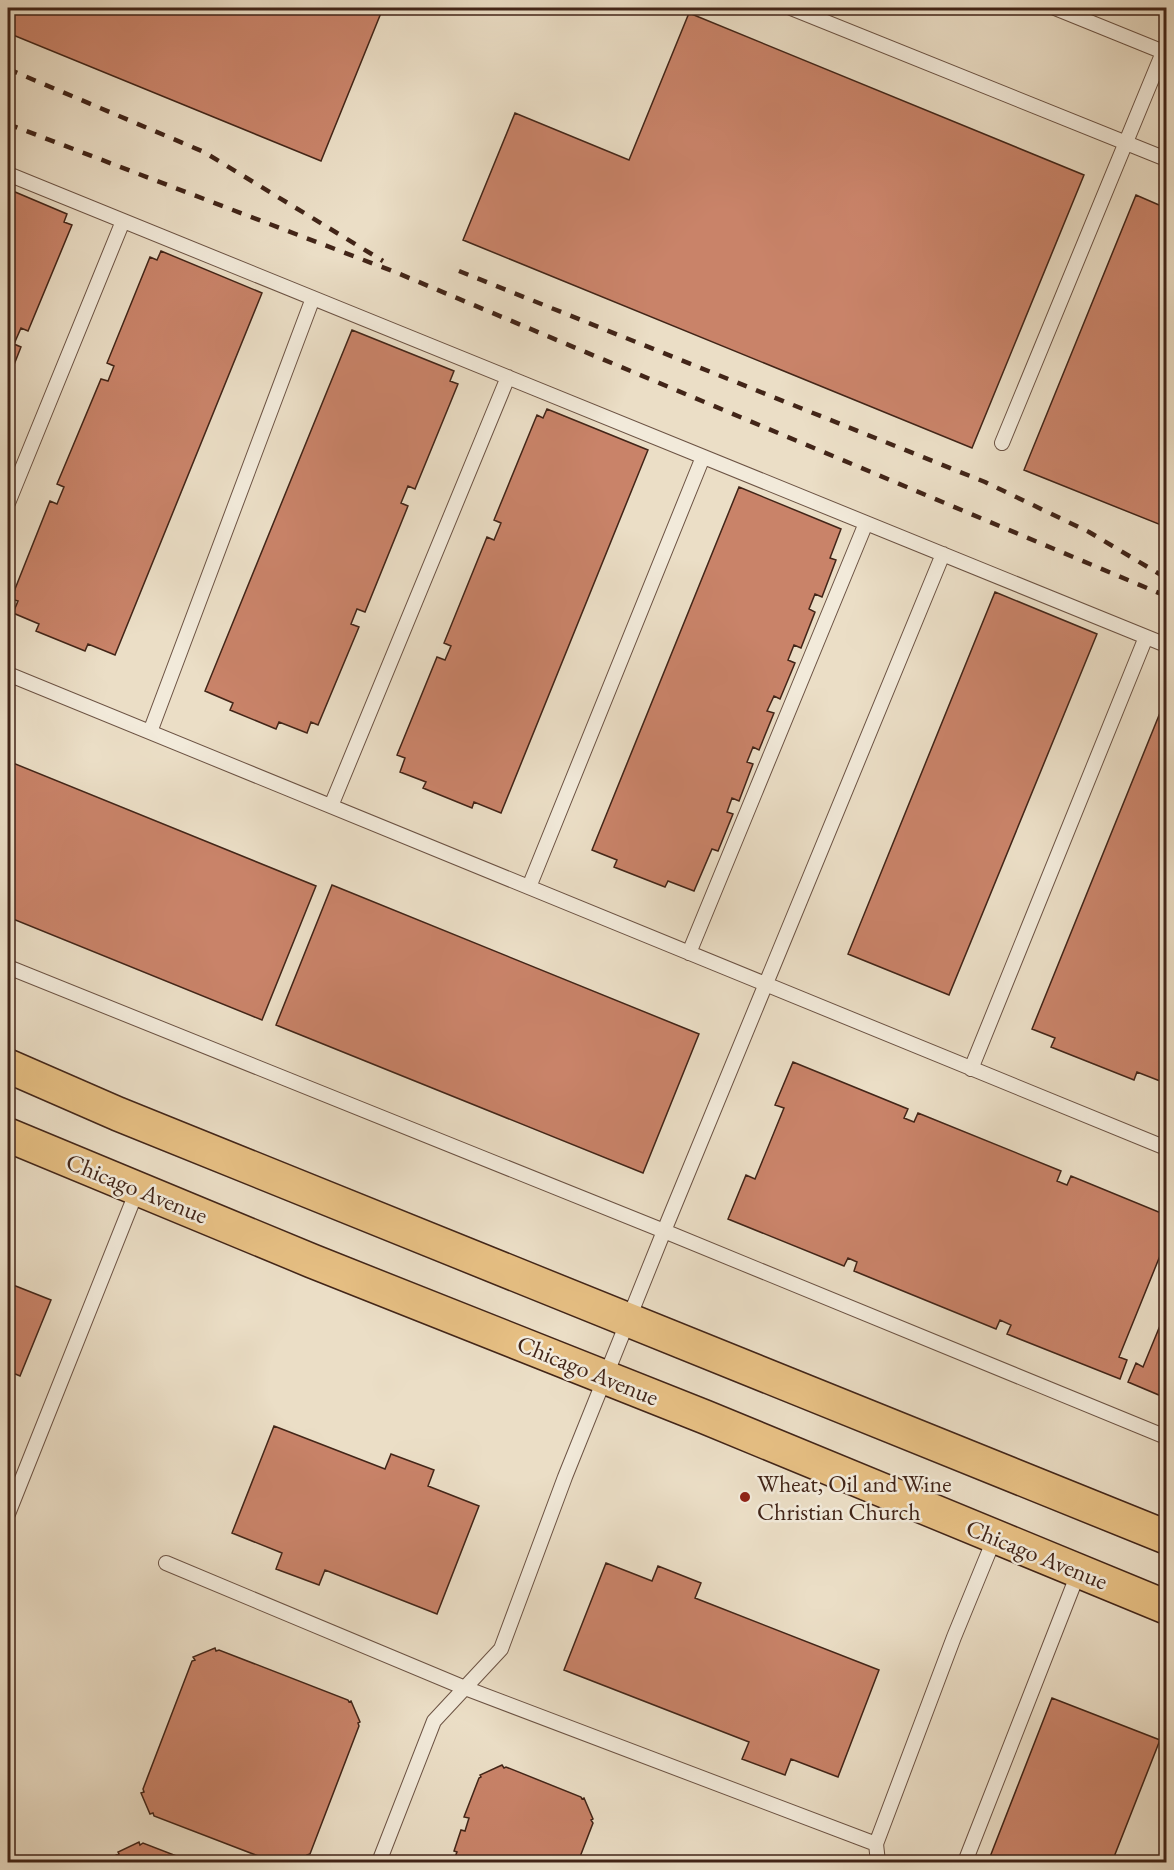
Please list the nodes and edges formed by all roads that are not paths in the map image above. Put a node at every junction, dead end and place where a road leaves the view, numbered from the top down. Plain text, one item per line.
1 (791, 8) edge
2 (1055, 8) edge
3 (1166, 50) edge
4 (1125, 142) junction
5 (1167, 159) edge
6 (8, 174) edge
7 (123, 221) junction
8 (313, 298) junction
9 (508, 377) junction
10 (1002, 443) dead end
11 (703, 457) junction
12 (8, 503) edge
13 (866, 523) junction
14 (943, 554) junction
15 (1146, 637) junction
16 (1167, 645) edge
17 (8, 674) edge
18 (150, 732) junction
19 (331, 806) junction
20 (529, 887) junction
21 (688, 953) junction
22 (8, 967) edge
23 (765, 984) junction
24 (8, 1066) edge
25 (971, 1069) junction
26 (8, 1135) edge
27 (1167, 1149) edge
28 (138, 1188) junction
29 (664, 1231) junction
30 (628, 1319) junction
31 (605, 1376) junction
32 (1167, 1437) edge
33 (8, 1514) edge
34 (996, 1537) junction
35 (1167, 1537) edge
36 (166, 1563) dead end
37 (1079, 1571) junction
38 (1167, 1607) edge
39 (465, 1688) junction
40 (876, 1844) junction
41 (379, 1863) edge
42 (878, 1863) edge
43 (965, 1863) edge

1 - 4 lane
2 - 3 lane
3 - 4 lane
4 - 5 lane
4 - 10 lane
6 - 7 lane
7 - 8 lane
7 - 12 lane
8 - 9 lane
8 - 18 lane
9 - 11 lane
9 - 19 lane
11 - 13 lane
11 - 20 lane
13 - 14 lane
13 - 21 lane
14 - 15 lane
14 - 23 lane
15 - 16 lane
15 - 25 lane
17 - 18 lane
18 - 19 lane
19 - 20 lane
20 - 21 lane
21 - 23 lane
22 - 29 lane
23 - 25 lane
23 - 29 lane
24 - 30 main road
25 - 27 lane
26 - 28 main road, Chicago Avenue
28 - 31 main road, Chicago Avenue
28 - 33 lane
29 - 30 lane
29 - 32 lane
30 - 31 lane
30 - 35 main road
31 - 34 main road, Chicago Avenue
31 - 39 lane
34 - 37 main road, Chicago Avenue
34 - 40 lane
36 - 39 lane
37 - 38 main road, Chicago Avenue
37 - 43 lane
39 - 40 lane
39 - 41 lane
40 - 42 lane

